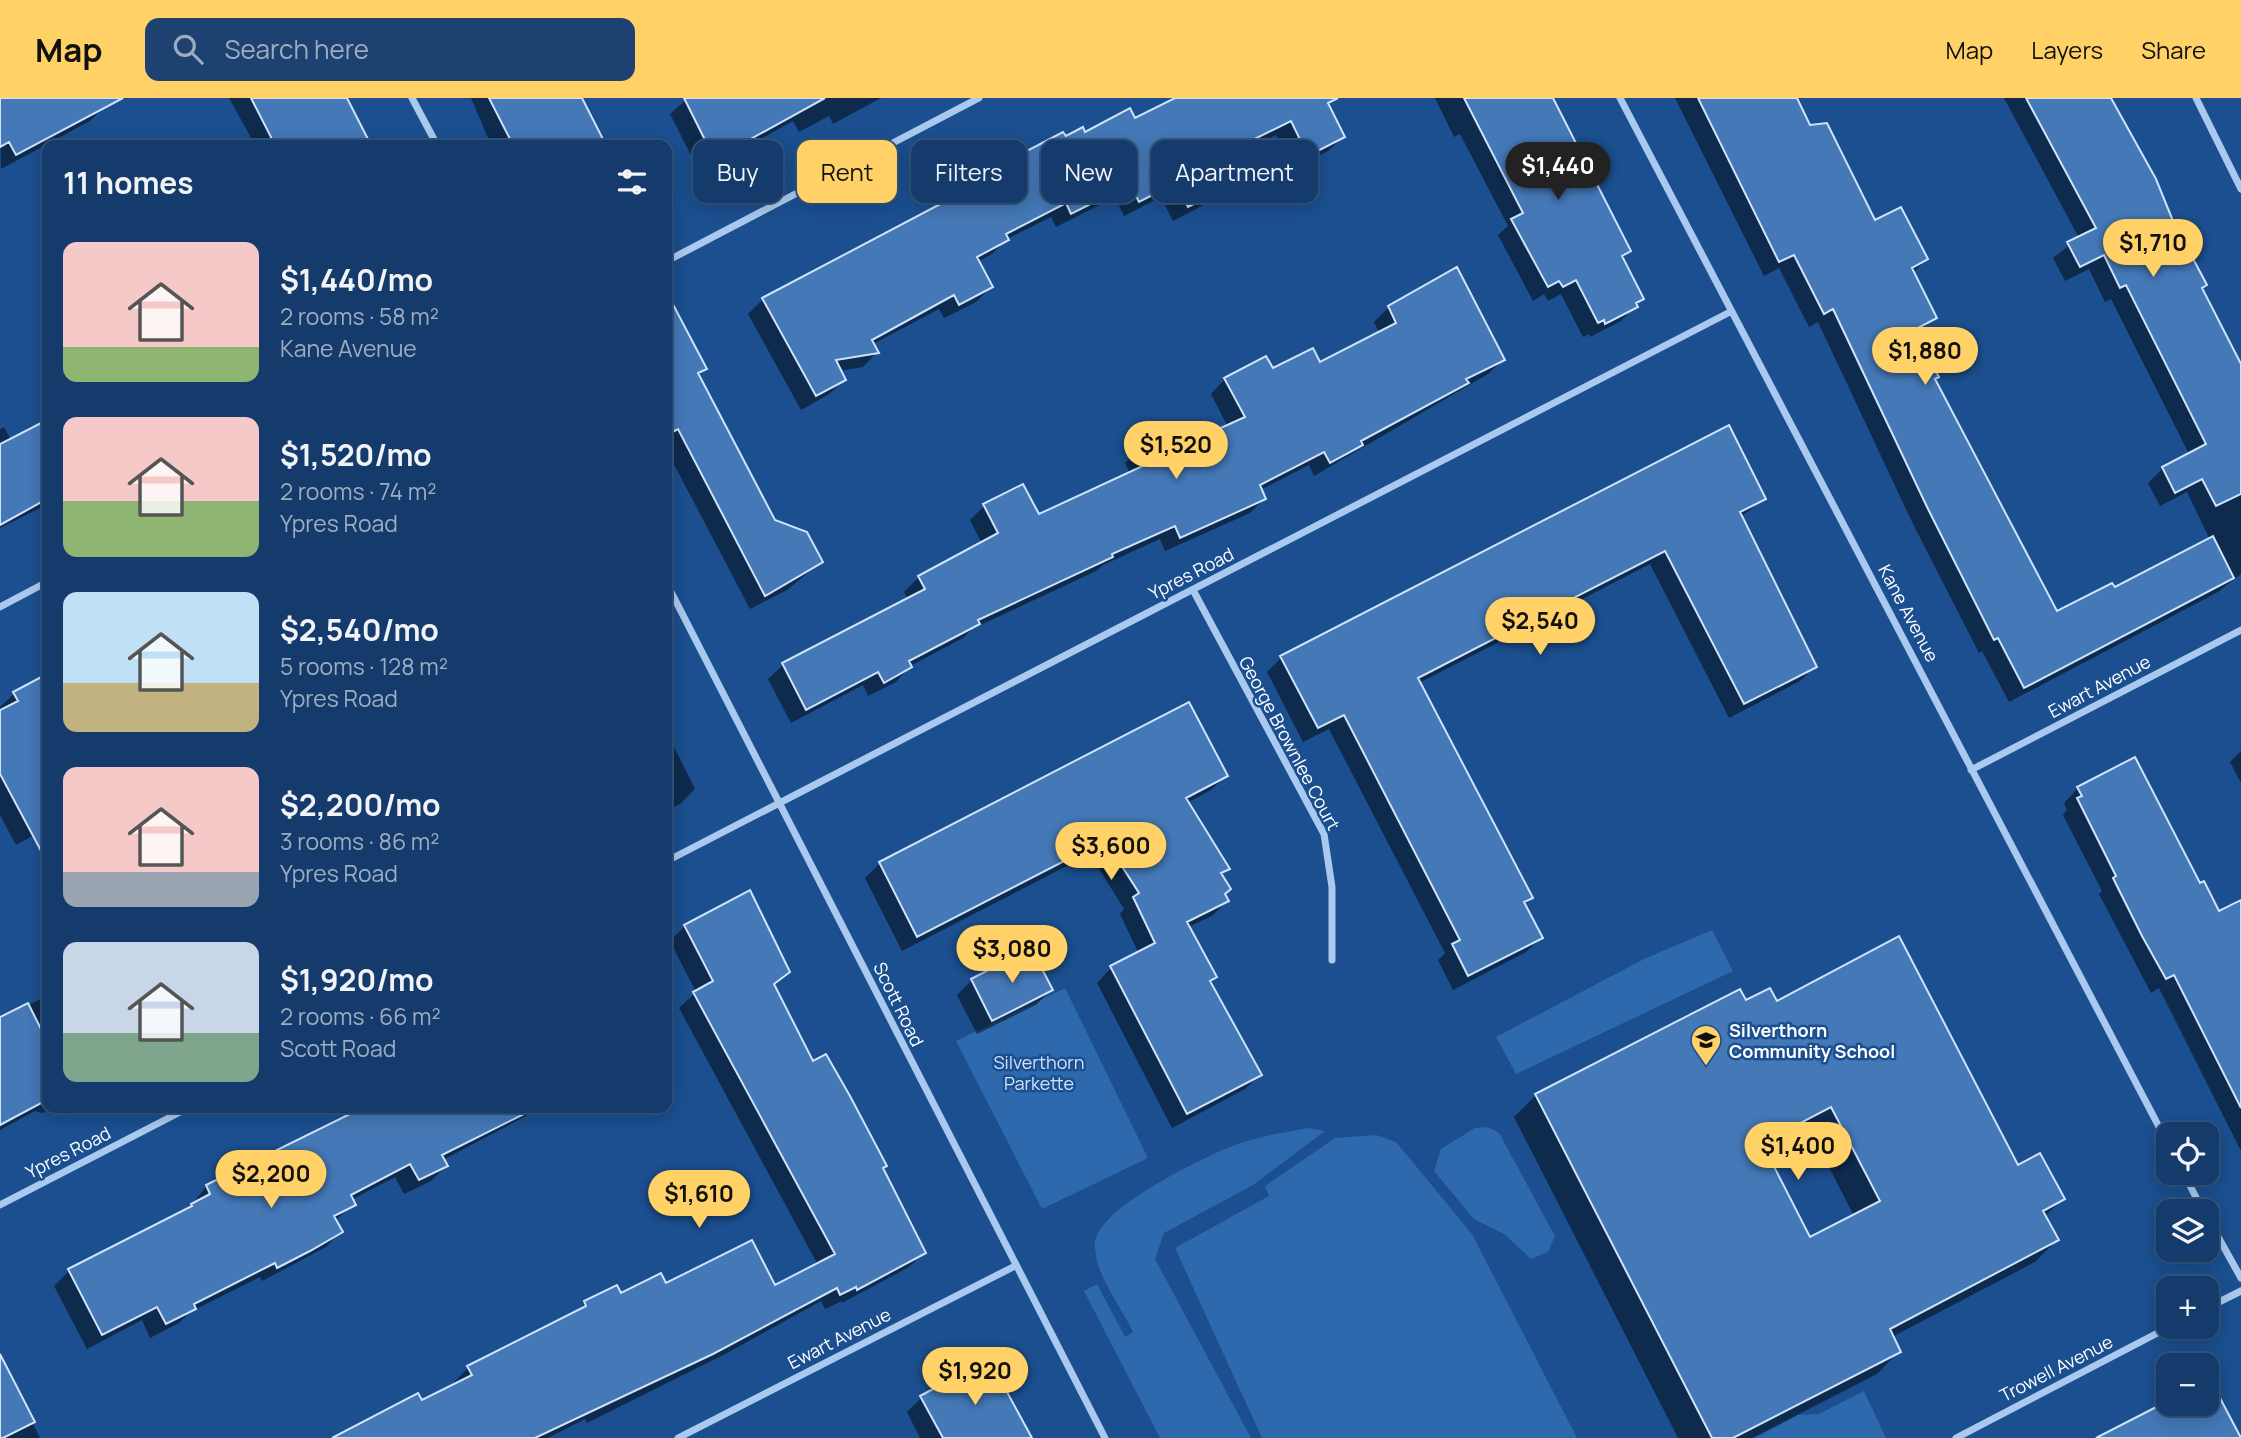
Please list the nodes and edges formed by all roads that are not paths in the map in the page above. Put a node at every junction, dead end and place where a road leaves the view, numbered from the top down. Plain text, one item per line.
1 (412, 98) edge
2 (979, 98) edge
3 (1620, 98) edge
4 (2196, 98) edge
5 (434, 140) edge
6 (2241, 190) edge
7 (672, 258) edge
8 (1730, 312) junction
9 (42, 585) edge
10 (1193, 590) junction
11 (672, 593) edge
12 (0, 607) edge
13 (2241, 630) edge
14 (1971, 770) junction
15 (780, 802) junction
16 (672, 858) edge
17 (1332, 960) dead end
18 (178, 1113) edge
19 (2156, 1122) edge
20 (0, 1205) edge
21 (2219, 1239) edge
22 (1015, 1266) junction
23 (2241, 1278) edge
24 (2241, 1291) edge
25 (2219, 1302) edge
26 (2156, 1334) edge
27 (678, 1438) edge
28 (1105, 1438) edge
29 (1956, 1438) edge

1 - 5 street
2 - 7 street
3 - 8 street, Kane Avenue
4 - 6 street
8 - 10 street, Ypres Road
8 - 14 street, Kane Avenue
9 - 12 street
10 - 15 street, Ypres Road
10 - 17 street, George Brownlee Court
11 - 15 street, Scott Road
13 - 14 street, Ewart Avenue
14 - 19 street, Kane Avenue
15 - 16 street, Ypres Road
15 - 22 street, Scott Road
18 - 20 street, Ypres Road
21 - 23 street
22 - 27 street, Ewart Avenue
22 - 28 street, Scott Road
24 - 25 street
26 - 29 street, Trowell Avenue

